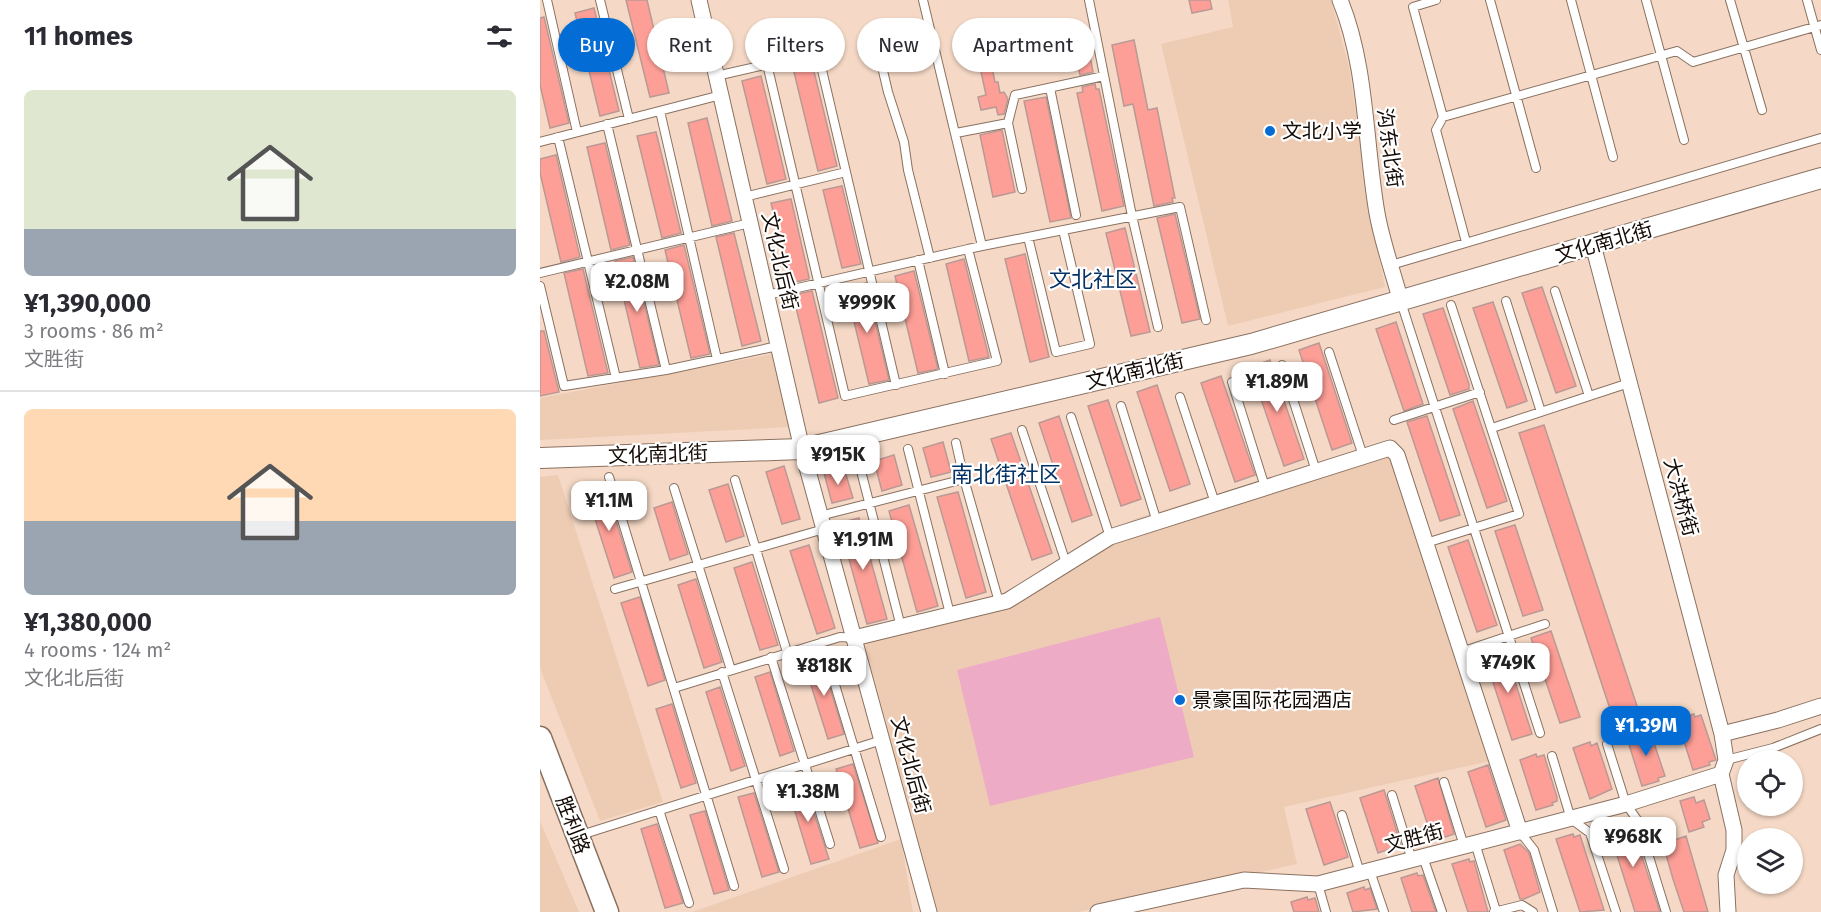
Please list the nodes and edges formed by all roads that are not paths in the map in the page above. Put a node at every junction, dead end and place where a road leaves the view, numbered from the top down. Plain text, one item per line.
1 (547, 0) edge
2 (600, 0) edge
3 (699, 0) edge
4 (923, 0) edge
5 (1089, 0) edge
6 (1340, 0) edge
7 (1436, 0) edge
8 (1490, 0) edge
9 (1571, 0) edge
10 (1646, 0) edge
11 (1731, 0) edge
12 (1807, 0) edge
13 (1818, 26) edge
14 (1744, 47) junction
15 (1821, 50) edge
16 (1661, 55) junction
17 (745, 69) edge
18 (769, 72) edge
19 (822, 72) edge
20 (883, 72) edge
21 (1591, 75) junction
22 (716, 76) junction
23 (1104, 76) junction
24 (1050, 88) junction
25 (721, 95) junction
26 (1516, 96) junction
27 (1762, 110) dead end
28 (660, 111) junction
29 (1443, 117) junction
30 (629, 119) junction
31 (1008, 123) junction
32 (607, 124) junction
33 (577, 132) junction
34 (956, 133) junction
35 (558, 137) junction
36 (1821, 138) edge
37 (1684, 140) dead end
38 (540, 142) edge
39 (1613, 157) dead end
40 (1536, 168) dead end
41 (846, 172) junction
42 (1821, 178) edge
43 (797, 184) junction
44 (1022, 189) dead end
45 (744, 197) junction
46 (1076, 215) dead end
47 (1132, 216) junction
48 (750, 223) junction
49 (1062, 230) junction
50 (689, 237) junction
51 (1028, 237) junction
52 (1466, 242) junction
53 (1593, 245) junction
54 (982, 246) junction
55 (968, 249) junction
56 (637, 250) junction
57 (930, 258) junction
58 (918, 260) junction
59 (588, 262) junction
60 (1391, 265) junction
61 (869, 272) junction
62 (540, 273) edge
63 (820, 283) junction
64 (540, 286) edge
65 (1555, 291) dead end
66 (767, 295) junction
67 (1401, 302) junction
68 (1506, 302) dead end
69 (1451, 305) dead end
70 (1206, 320) dead end
71 (1158, 327) dead end
72 (778, 346) junction
73 (1329, 352) dead end
74 (717, 359) junction
75 (1282, 365) dead end
76 (666, 370) junction
77 (945, 374) junction
78 (616, 378) junction
79 (1232, 382) dead end
80 (1629, 383) junction
81 (896, 385) junction
82 (1480, 392) junction
83 (1589, 396) junction
84 (1180, 397) dead end
85 (1120, 406) dead end
86 (1435, 407) junction
87 (1541, 412) junction
88 (1071, 417) dead end
89 (1394, 420) dead end
90 (1491, 428) junction
91 (1022, 430) dead end
92 (956, 443) dead end
93 (802, 449) junction
94 (908, 449) dead end
95 (1363, 456) junction
96 (540, 458) edge
97 (860, 467) dead end
98 (1316, 471) junction
99 (609, 477) dead end
100 (964, 479) junction
101 (735, 480) dead end
102 (1265, 487) junction
103 (674, 488) dead end
104 (918, 491) junction
105 (870, 503) junction
106 (1215, 503) junction
107 (1158, 522) junction
108 (822, 523) junction
109 (1473, 528) junction
110 (1110, 537) junction
111 (1426, 543) junction
112 (756, 549) junction
113 (1066, 563) junction
114 (698, 565) junction
115 (641, 581) junction
116 (615, 589) dead end
117 (999, 602) junction
118 (950, 614) junction
119 (1545, 624) dead end
120 (901, 627) junction
121 (1509, 636) junction
122 (854, 638) junction
123 (822, 642) junction
124 (787, 651) junction
125 (1461, 652) junction
126 (771, 657) junction
127 (731, 670) junction
128 (722, 672) junction
129 (674, 688) junction
130 (1821, 705) edge
131 (1821, 729) edge
132 (1540, 733) dead end
133 (1722, 734) junction
134 (540, 738) edge
135 (882, 740) junction
136 (1607, 744) dead end
137 (854, 749) junction
138 (1552, 756) dead end
139 (805, 764) junction
140 (1724, 767) junction
141 (756, 780) junction
142 (1444, 782) dead end
143 (707, 795) junction
144 (1392, 795) dead end
145 (1626, 804) junction
146 (659, 810) junction
147 (1342, 815) dead end
148 (1571, 819) junction
149 (1520, 832) junction
150 (577, 836) junction
151 (881, 837) dead end
152 (830, 844) dead end
153 (1470, 845) junction
154 (1418, 858) junction
155 (783, 869) dead end
156 (1365, 872) junction
157 (1318, 884) junction
158 (734, 886) dead end
159 (689, 903) dead end
160 (606, 912) edge
161 (929, 912) edge
162 (1098, 912) edge
163 (1326, 912) edge
164 (1384, 912) edge
165 (1442, 912) edge
166 (1495, 912) edge
167 (1533, 912) edge
168 (1553, 912) edge
169 (1616, 912) edge
170 (1666, 912) edge
171 (1728, 912) edge

1 - 33 lane
2 - 30 lane
3 - 22 street, 文化北后街
4 - 34 lane
5 - 23 lane
6 - 60 street, 沟东北街
7 - 29 lane
8 - 26 lane
9 - 21 lane
10 - 16 lane
11 - 14 lane
12 - 13 lane
13 - 14 lane
13 - 15 lane
14 - 16 lane
14 - 27 lane
16 - 21 lane
16 - 37 lane
17 - 22 lane
18 - 43 lane
19 - 41 lane
20 - 57 lane
21 - 26 lane
21 - 39 lane
22 - 25 street, 文化北后街
23 - 24 lane
23 - 47 lane
24 - 31 lane
24 - 46 lane
25 - 28 lane
25 - 45 street, 文化北后街
26 - 29 lane
26 - 40 lane
28 - 30 lane
28 - 50 lane
29 - 52 lane
30 - 32 lane
31 - 34 lane
31 - 44 lane
32 - 33 lane
32 - 56 lane
33 - 35 lane
34 - 54 lane
35 - 38 lane
35 - 59 lane
36 - 52 lane
41 - 43 lane
41 - 61 lane
42 - 53 street, 文化南北街
43 - 45 lane
43 - 63 lane
45 - 48 street, 文化北后街
47 - 49 lane
47 - 70 lane
47 - 71 lane
48 - 50 lane
48 - 66 street, 文化北后街
49 - 51 lane
49 - 51 lane
50 - 56 lane
50 - 74 lane
51 - 54 lane
52 - 60 lane
53 - 67 street, 文化南北街
53 - 80 street, 大洪桥街
54 - 55 lane
55 - 57 lane
55 - 77 lane
56 - 59 lane
56 - 76 lane
57 - 58 lane
58 - 61 lane
58 - 77 lane
59 - 62 lane
59 - 78 lane
60 - 67 street, 沟东北街
61 - 63 lane
61 - 81 lane
63 - 66 lane
63 - 81 lane
64 - 78 lane
65 - 83 lane
66 - 72 street, 文化北后街
67 - 86 lane
67 - 93 street, 文化南北街
68 - 87 lane
69 - 82 lane
72 - 74 lane
72 - 93 street, 文化北后街
73 - 95 lane
74 - 76 lane
75 - 98 lane
76 - 78 lane
77 - 81 lane
79 - 102 lane
80 - 83 lane
80 - 133 street, 大洪桥街
82 - 86 lane
82 - 90 lane
83 - 87 lane
84 - 106 lane
85 - 107 lane
86 - 89 lane
86 - 109 lane
87 - 90 lane
88 - 110 lane
90 - 109 lane
91 - 113 lane
92 - 100 lane
93 - 96 street, 文化南北街
93 - 108 street, 文化北后街
94 - 104 lane
95 - 98 street
95 - 111 street
97 - 105 lane
98 - 102 street
99 - 115 lane
100 - 104 lane
100 - 117 lane
101 - 112 lane
102 - 106 street
103 - 114 lane
104 - 105 lane
104 - 118 lane
105 - 108 lane
105 - 120 lane
106 - 107 street
107 - 110 street
108 - 112 lane
108 - 122 street, 文化北后街
109 - 111 lane
109 - 121 lane
110 - 113 street
111 - 125 street
112 - 114 lane
112 - 124 lane
113 - 117 street
114 - 115 lane
114 - 127 lane
115 - 116 lane
115 - 129 lane
117 - 118 street
118 - 120 street
119 - 121 lane
120 - 122 street
121 - 125 lane
121 - 132 lane
122 - 123 lane
122 - 135 street, 文化北后街
123 - 124 lane
123 - 137 lane
124 - 126 lane
125 - 149 street
126 - 127 lane
126 - 139 lane
127 - 128 lane
128 - 129 lane
128 - 141 lane
129 - 143 lane
130 - 133 street
131 - 140 lane
133 - 140 street, 大洪桥街
134 - 150 main road, 胜利路
135 - 137 lane
135 - 161 street, 文化北后街
136 - 145 lane
137 - 139 lane
137 - 151 lane
138 - 148 lane
139 - 141 lane
139 - 152 lane
140 - 145 street, 文胜街
140 - 171 street, 大洪桥街
141 - 143 lane
141 - 155 lane
142 - 153 lane
143 - 146 lane
143 - 158 lane
144 - 154 lane
145 - 148 street, 文胜街
145 - 170 lane
146 - 150 lane
146 - 159 lane
147 - 156 lane
148 - 149 street, 文胜街
148 - 169 lane
149 - 153 street, 文胜街
149 - 168 lane
150 - 160 main road, 胜利路
153 - 154 street, 文胜街
153 - 166 lane
154 - 156 street, 文胜街
154 - 165 lane
156 - 157 street, 文胜街
156 - 164 lane
157 - 162 street, 文胜街
157 - 163 lane
166 - 167 lane

